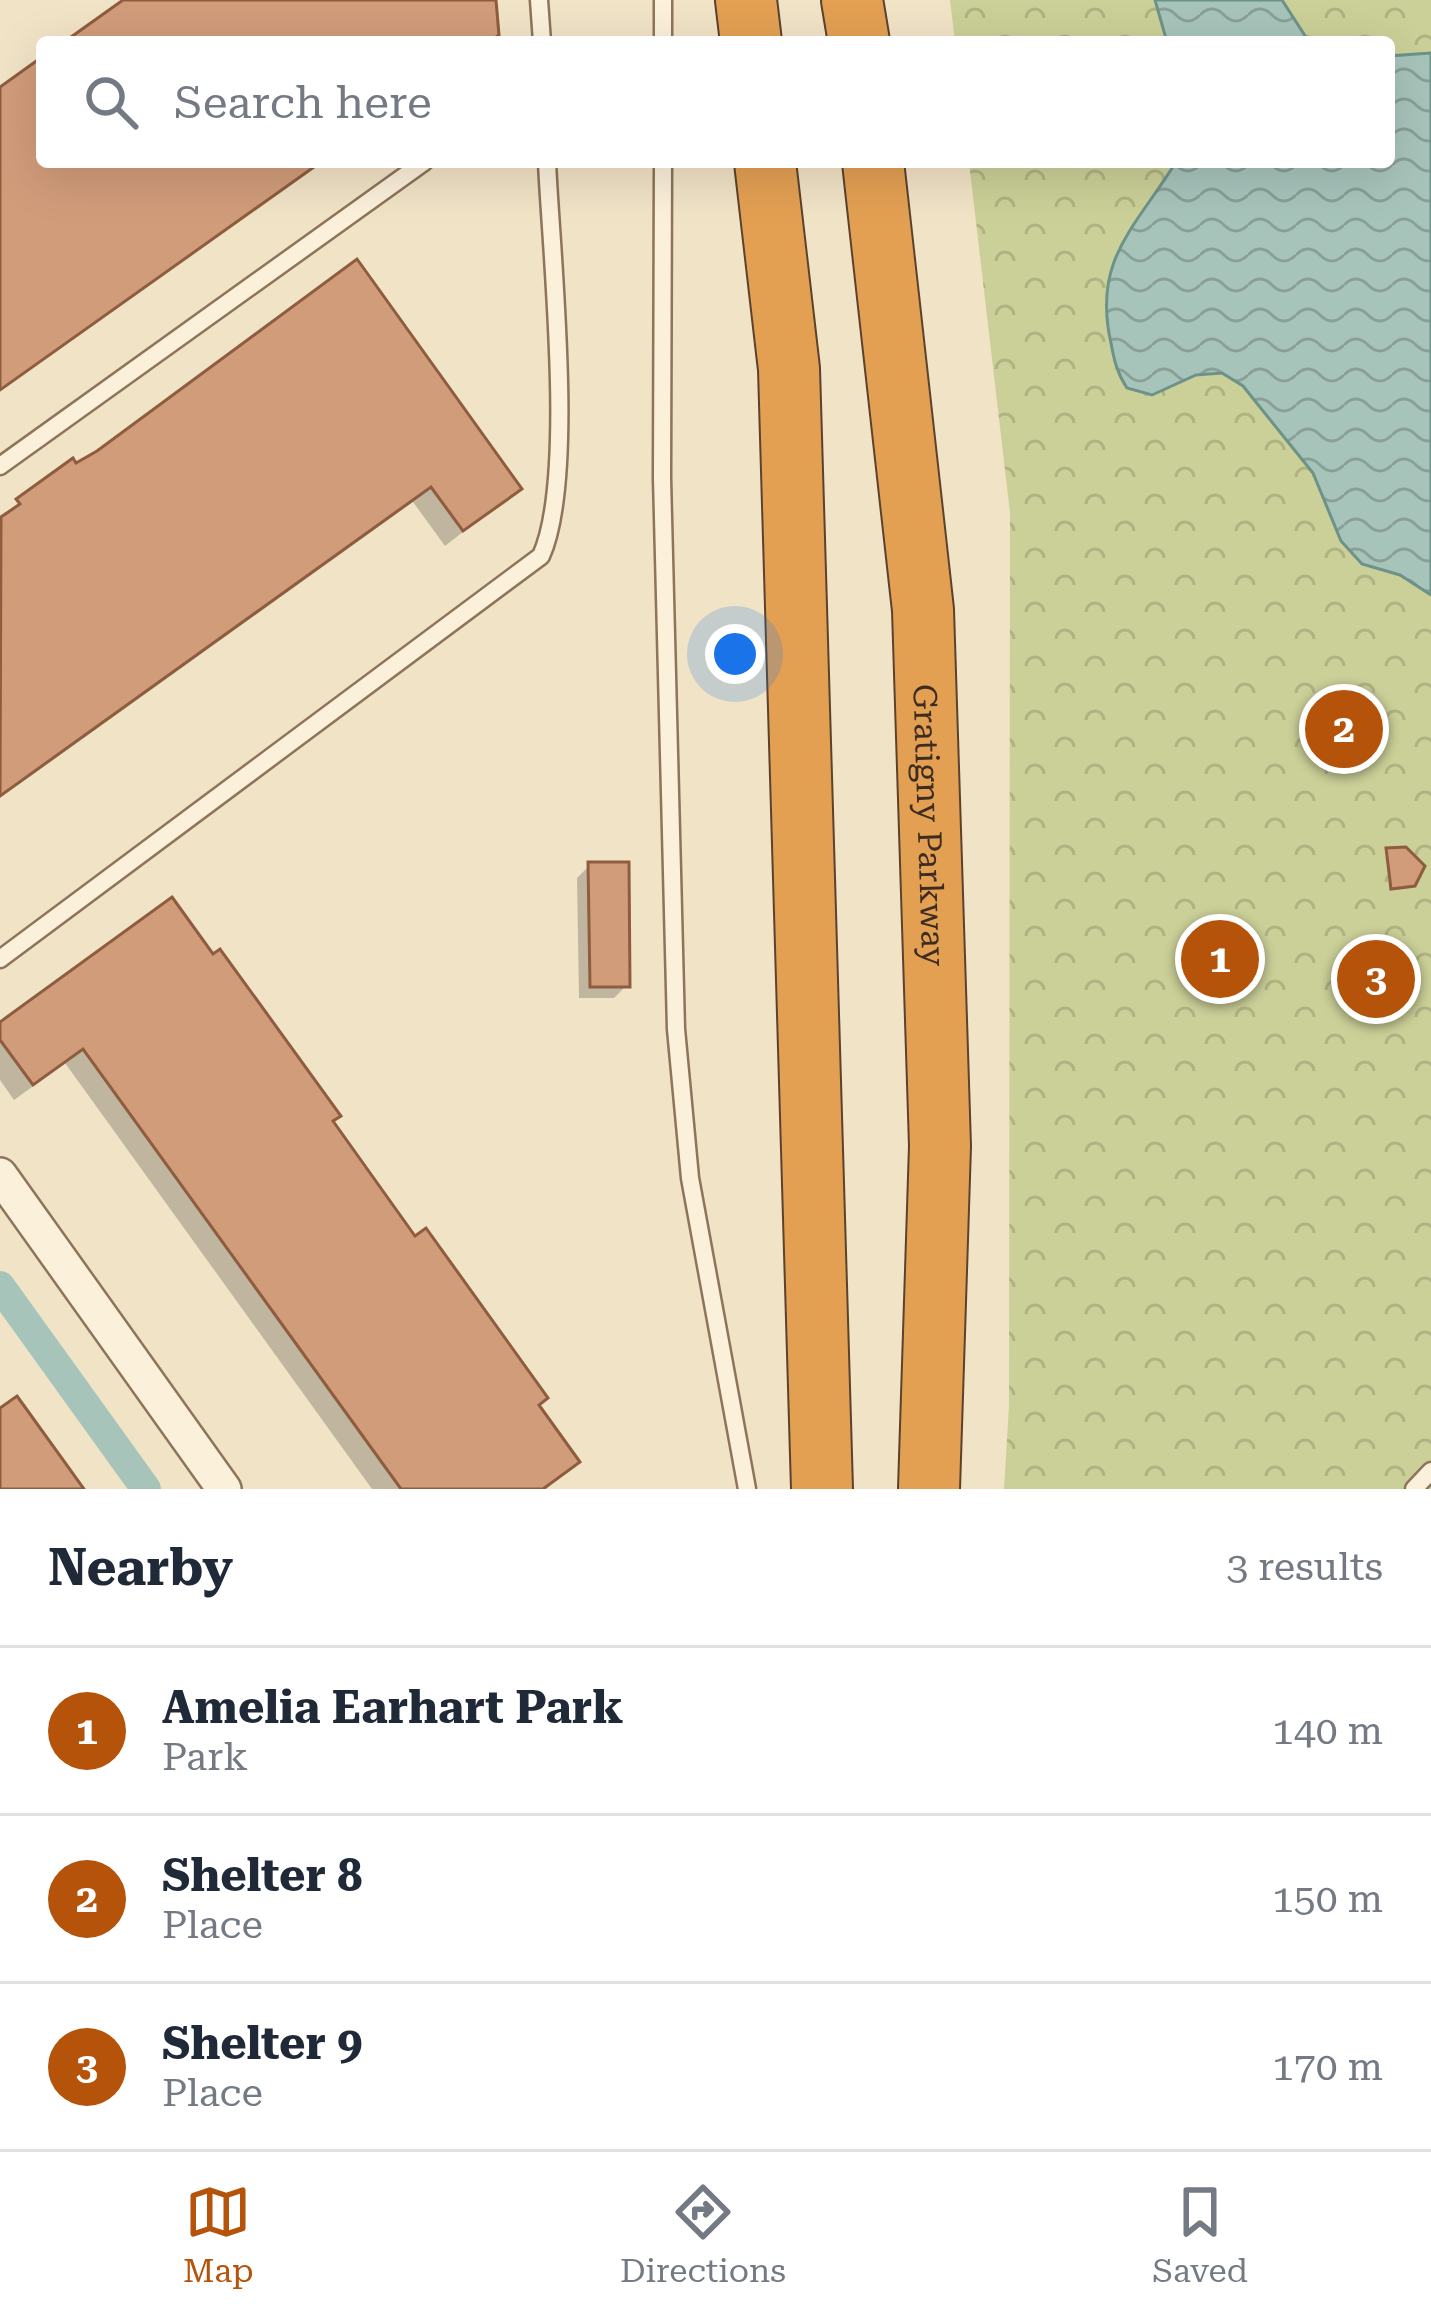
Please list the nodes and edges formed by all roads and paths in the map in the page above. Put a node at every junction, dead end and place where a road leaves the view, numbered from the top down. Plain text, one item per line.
1 (539, 0) edge
2 (663, 0) edge
3 (746, 0) edge
4 (852, 0) edge
5 (542, 36) edge
6 (663, 36) edge
7 (750, 36) edge
8 (858, 36) edge
9 (416, 168) edge
10 (548, 168) edge
11 (663, 168) edge
12 (766, 168) edge
13 (874, 168) edge
14 (0, 466) edge
15 (0, 959) edge
16 (0, 1175) edge
17 (1431, 1471) edge
18 (224, 1489) edge
19 (747, 1489) edge
20 (822, 1489) edge
21 (929, 1489) edge
22 (1414, 1489) edge

1 - 5 lane
2 - 6 lane
3 - 7 highway
4 - 8 highway
9 - 14 lane
10 - 15 lane
11 - 19 lane
12 - 20 highway
13 - 21 highway, Gratigny Parkway
16 - 18 street
17 - 22 lane

